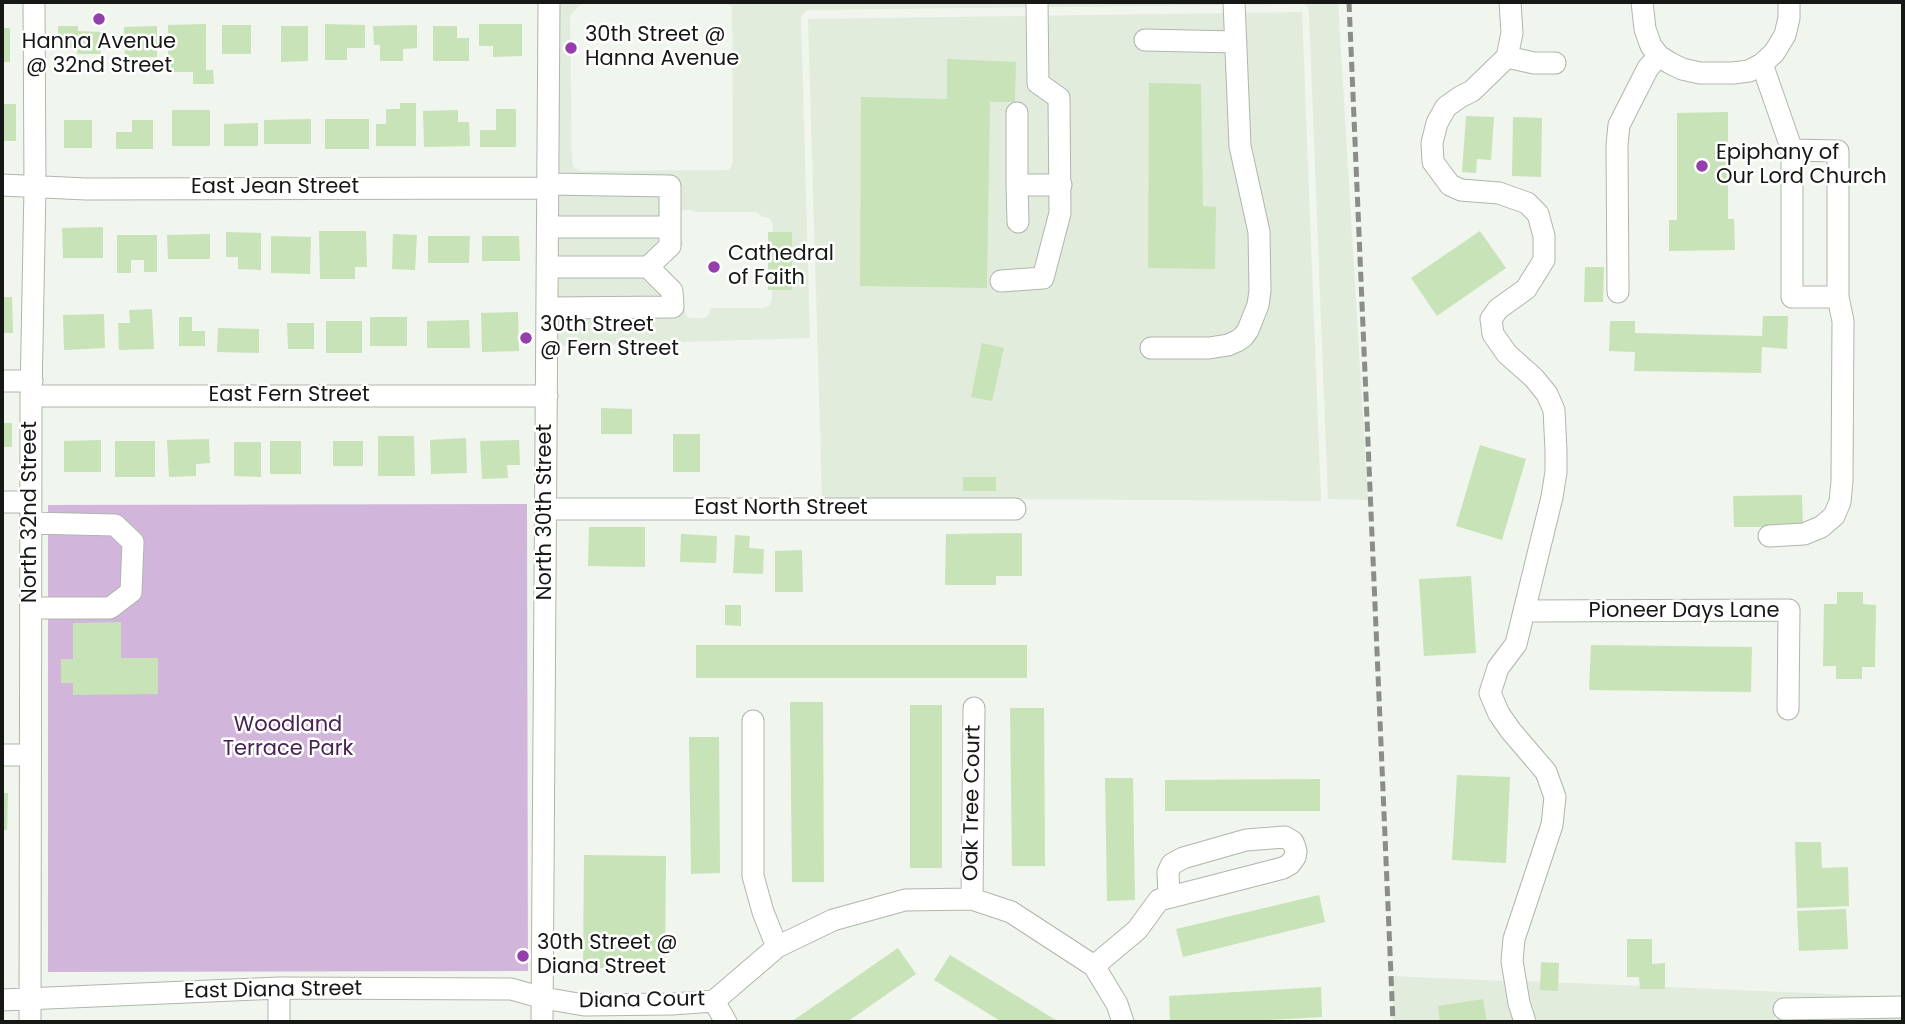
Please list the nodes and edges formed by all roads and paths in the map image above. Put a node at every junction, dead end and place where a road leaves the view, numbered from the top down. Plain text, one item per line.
1 (34, 2) edge
2 (549, 2) edge
3 (1037, 2) edge
4 (1234, 2) edge
5 (1510, 2) edge
6 (1642, 2) edge
7 (1788, 2) edge
8 (1145, 40) dead end
9 (1236, 42) junction
10 (1659, 56) junction
11 (1507, 57) junction
12 (1555, 63) dead end
13 (1762, 64) junction
14 (1017, 113) dead end
15 (1792, 150) junction
16 (2, 185) edge
17 (1017, 185) junction
18 (1061, 185) junction
19 (548, 186) junction
20 (35, 187) junction
21 (1018, 222) dead end
22 (670, 226) junction
23 (548, 227) junction
24 (548, 267) junction
25 (648, 267) junction
26 (1001, 281) dead end
27 (1618, 292) dead end
28 (1838, 297) junction
29 (548, 308) junction
30 (1151, 348) dead end
31 (2, 381) edge
32 (32, 388) junction
33 (547, 396) junction
34 (2, 502) edge
35 (547, 509) junction
36 (1015, 509) dead end
37 (31, 513) junction
38 (1769, 536) dead end
39 (31, 608) junction
40 (1525, 611) junction
41 (974, 708) dead end
42 (1788, 709) dead end
43 (753, 721) dead end
44 (2, 755) edge
45 (30, 755) junction
46 (1169, 897) junction
47 (972, 899) junction
48 (777, 947) junction
49 (1094, 966) junction
50 (279, 988) junction
51 (542, 998) junction
52 (2, 1000) edge
53 (30, 1000) junction
54 (714, 1001) junction
55 (1903, 1007) edge
56 (1784, 1009) dead end
57 (30, 1022) edge
58 (279, 1022) edge
59 (542, 1022) edge
60 (726, 1022) edge
61 (1123, 1022) edge
62 (1525, 1022) edge

1 - 20 street, North 32nd Street
2 - 19 street, North 30th Street
3 - 18 street
4 - 9 street
5 - 11 street
6 - 10 street
7 - 13 street
8 - 9 street
9 - 30 street
10 - 13 street
10 - 27 street
11 - 12 street
11 - 40 street
13 - 15 street
14 - 17 street
15 - 28 street
15 - 28 street
16 - 20 street, East Jean Street
17 - 18 street
17 - 21 street
18 - 26 street
19 - 20 street, East Jean Street
19 - 22 street, East Jean Street
19 - 23 street, North 30th Street
20 - 32 street, North 32nd Street
22 - 23 street
22 - 25 street
23 - 24 street, North 30th Street
24 - 25 street
24 - 29 street, North 30th Street
25 - 29 street
28 - 38 street
29 - 33 street, North 30th Street
31 - 32 street, East Fern Street
32 - 33 street, East Fern Street
32 - 37 street, North 32nd Street
33 - 35 street, North 30th Street
34 - 37 street
35 - 36 street, East North Street
35 - 51 street, North 30th Street
37 - 39 street, North 32nd Street
37 - 39 street
39 - 45 street, North 32nd Street
40 - 42 street, Pioneer Days Lane
40 - 62 street
41 - 47 street, Oak Tree Court
43 - 48 street
44 - 45 street
45 - 53 street, North 32nd Street
46 - 46 street
46 - 49 street
47 - 48 street, Diana Court
47 - 49 street, Diana Court
48 - 54 street, Diana Court
49 - 61 street, Diana Court
50 - 51 street, East Diana Street
50 - 53 street, East Diana Street
50 - 58 street
51 - 54 street, Diana Court
51 - 59 street, North 30th Street
52 - 53 street, East Diana Street
53 - 57 street, North 32nd Street
54 - 60 street
55 - 56 street

